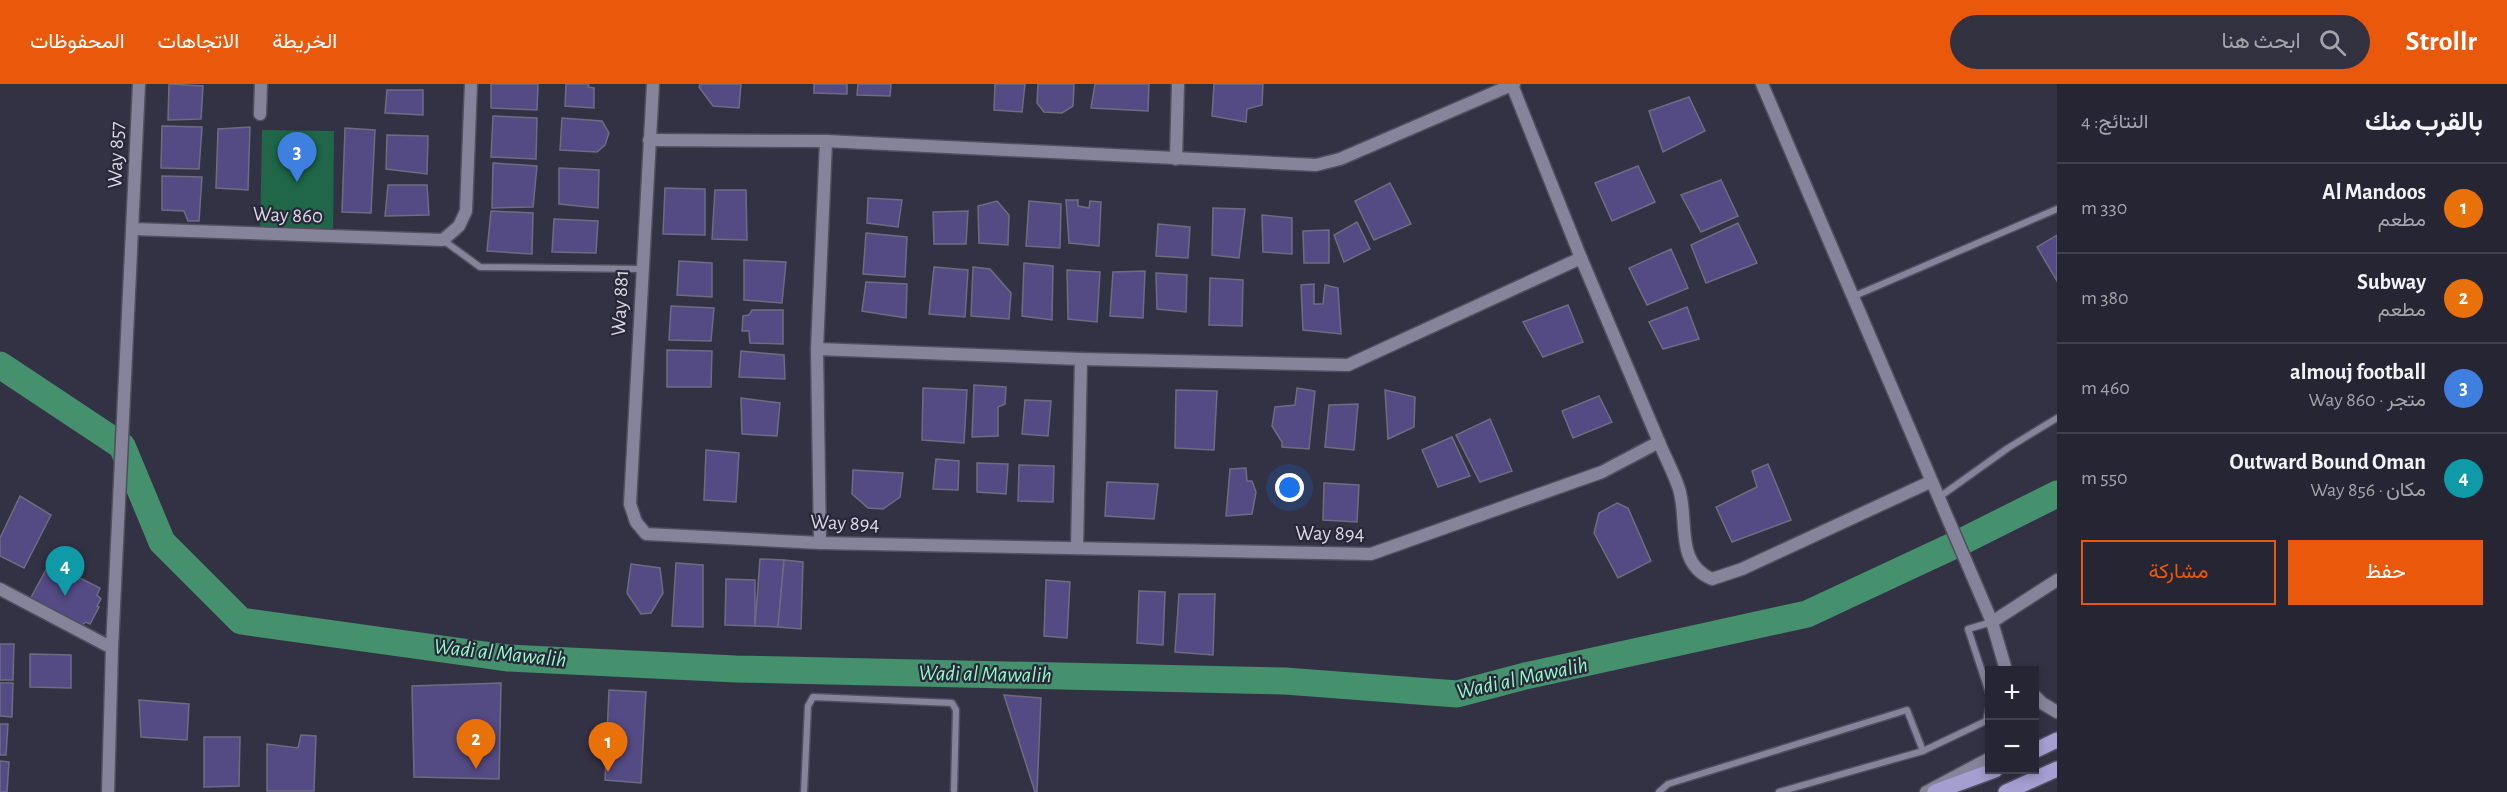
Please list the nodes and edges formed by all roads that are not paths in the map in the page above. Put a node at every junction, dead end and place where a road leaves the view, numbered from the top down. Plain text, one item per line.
1 (139, 84) edge
2 (261, 84) edge
3 (471, 84) edge
4 (653, 84) edge
5 (1178, 84) edge
6 (1513, 84) edge
7 (1762, 84) edge
8 (260, 114) dead end
9 (649, 140) junction
10 (826, 141) junction
11 (1176, 159) junction
12 (2057, 209) edge
13 (133, 229) junction
14 (443, 240) junction
15 (1581, 258) junction
16 (641, 269) junction
17 (1852, 297) junction
18 (817, 349) junction
19 (1081, 359) junction
20 (2057, 418) edge
21 (1659, 442) junction
22 (1930, 482) junction
23 (1937, 499) junction
24 (636, 522) joint
25 (820, 543) junction
26 (1077, 548) junction
27 (2057, 580) edge
28 (0, 589) edge
29 (1992, 622) junction
30 (112, 648) junction
31 (2003, 656) junction
32 (2005, 666) edge
33 (2012, 666) edge
34 (1985, 683) edge
35 (2039, 700) edge
36 (2057, 712) edge
37 (1986, 720) edge
38 (2057, 740) edge
39 (2039, 749) edge
40 (1923, 751) junction
41 (1985, 760) edge
42 (2057, 769) edge
43 (1985, 774) edge
44 (954, 790) dead end
45 (108, 792) edge
46 (804, 792) edge
47 (1659, 792) edge
48 (1779, 792) edge
49 (1926, 792) edge
50 (1935, 792) edge
51 (2007, 792) edge

1 - 13 street, Way 857
2 - 8 street
3 - 14 street
4 - 9 street, Way 881
5 - 11 street
6 - 11 street
6 - 15 street
7 - 17 street
9 - 10 street
9 - 16 street, Way 881
10 - 11 street
10 - 18 street
12 - 17 lane
13 - 14 street, Way 860
13 - 30 street, Way 857
14 - 16 lane
15 - 19 street
15 - 21 street
16 - 24 street, Way 881
17 - 22 street
18 - 19 street
18 - 25 street
19 - 26 street
20 - 23 lane
21 - 22 street
21 - 26 street, Way 894
22 - 23 street
23 - 29 street
24 - 25 street, Way 894
25 - 26 street, Way 894
27 - 29 street
28 - 30 street
29 - 31 street
29 - 34 lane
30 - 45 street, Way 857
31 - 32 street
31 - 33 street
35 - 36 street
37 - 40 lane
38 - 39 main road
40 - 47 lane
40 - 48 lane
41 - 49 street
42 - 51 main road
43 - 50 main road
44 - 46 lane

